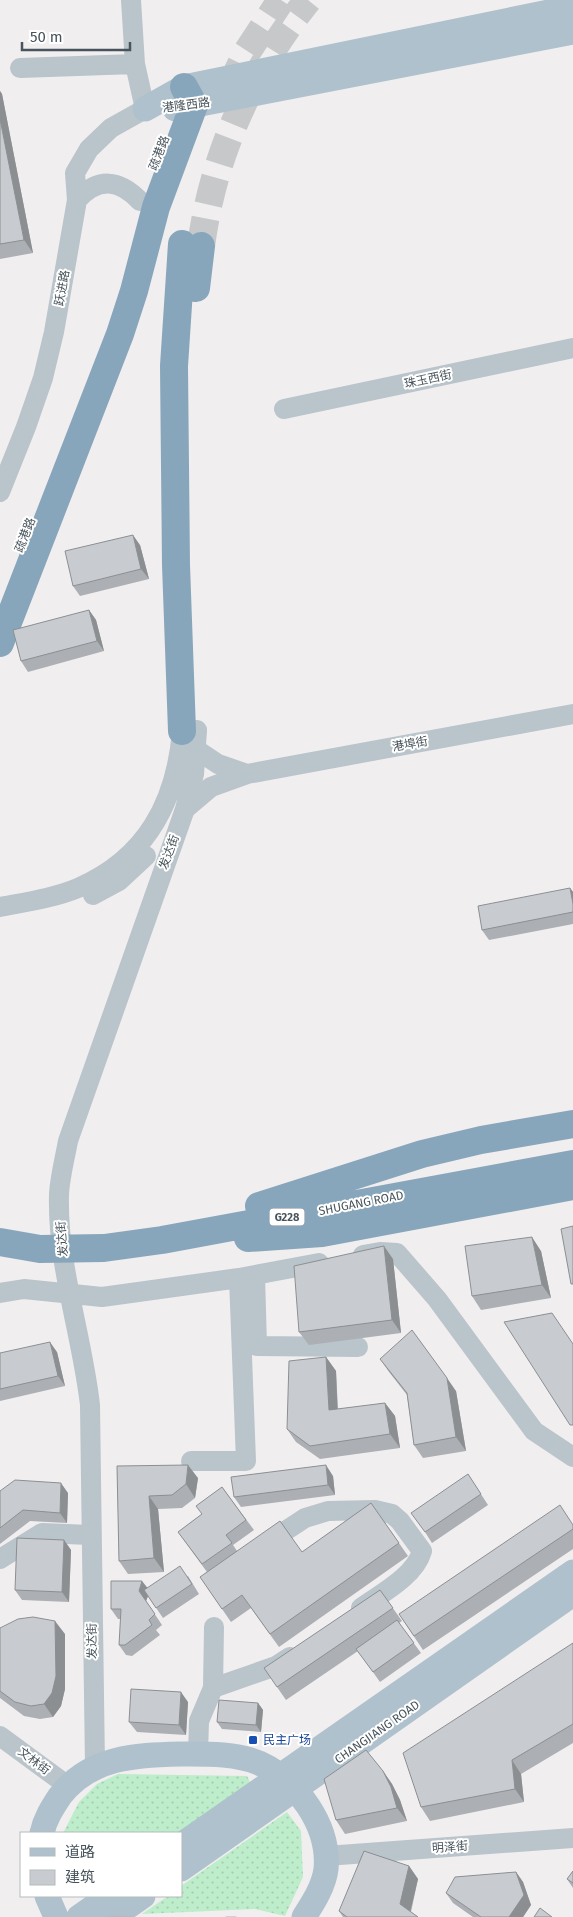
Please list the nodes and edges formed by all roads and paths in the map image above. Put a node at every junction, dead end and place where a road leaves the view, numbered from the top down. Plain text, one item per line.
1 (132, 2) edge
2 (573, 7) edge
3 (573, 32) edge
4 (135, 64) junction
5 (20, 68) dead end
6 (184, 100) junction
7 (145, 109) junction
8 (77, 200) junction
9 (140, 202) junction
10 (192, 245) tunnel mouth
11 (573, 348) edge
12 (284, 409) dead end
13 (61, 463) junction
14 (0, 492) edge
15 (0, 599) edge
16 (0, 643) edge
17 (573, 714) edge
18 (192, 737) junction
19 (247, 774) junction
20 (185, 809) junction
21 (159, 840) junction
22 (0, 908) edge
23 (0, 922) edge
24 (573, 1124) edge
25 (573, 1147) edge
26 (573, 1164) edge
27 (573, 1186) edge
28 (259, 1206) junction
29 (0, 1224) edge
30 (196, 1234) junction
31 (0, 1242) edge
32 (247, 1276) junction
33 (0, 1293) edge
34 (68, 1293) junction
35 (358, 1347) dead end
36 (573, 1457) edge
37 (191, 1461) dead end
38 (90, 1534) junction
39 (262, 1546) edge
40 (0, 1559) edge
41 (573, 1572) edge
42 (573, 1594) edge
43 (342, 1621) edge
44 (214, 1627) dead end
45 (304, 1647) edge
46 (214, 1688) junction
47 (0, 1736) edge
48 (198, 1754) junction
49 (95, 1767) junction
50 (287, 1783) junction
51 (68, 1786) junction
52 (42, 1832) edge
53 (573, 1838) edge
54 (182, 1844) edge
55 (326, 1856) junction
56 (182, 1868) edge
57 (47, 1897) edge
58 (108, 1897) edge
59 (142, 1897) edge
60 (56, 1917) edge
61 (78, 1917) edge
62 (113, 1917) edge
63 (304, 1917) edge

1 - 4 street
2 - 6 main road, 港隆西路
3 - 6 main road, 港隆西路
4 - 5 street
4 - 7 street
6 - 7 main road, 港隆西路
6 - 9 highway, 疏港路
6 - 13 highway, 疏港路
7 - 8 street, 跃进路
8 - 9 street
8 - 14 street, 跃进路
9 - 13 highway, 疏港路
10 - 18 highway
11 - 12 street, 珠玉西街
13 - 15 highway, 疏港路
13 - 16 highway
17 - 19 street, 港埠街
18 - 19 street
18 - 20 street, 发达街
18 - 21 street
19 - 20 street, 港埠街
20 - 21 street, 发达街
21 - 22 street
21 - 23 street
21 - 34 street, 发达街
24 - 28 highway
25 - 28 highway, SHUGANG ROAD / G228
26 - 30 highway, SHUGANG ROAD / G228
27 - 30 highway
28 - 29 highway, SHUGANG ROAD / G228
30 - 31 highway, SHUGANG ROAD / G228
32 - 34 street
32 - 35 street
32 - 36 street
32 - 37 street
33 - 34 street
34 - 38 street, 发达街
38 - 40 street
38 - 49 street, 发达街
39 - 43 street
41 - 50 main road, CHANGJIANG ROAD
42 - 50 main road, CHANGJIANG ROAD
44 - 46 street
45 - 46 street
46 - 48 street
47 - 51 street, 文林街
48 - 49 main road
48 - 50 main road
49 - 51 main road
50 - 54 main road, CHANGJIANG ROAD
50 - 55 main road
50 - 56 main road, CHANGJIANG ROAD
51 - 52 main road
53 - 55 street, 明泽街
55 - 63 main road
57 - 60 main road
58 - 61 main road
59 - 62 main road

